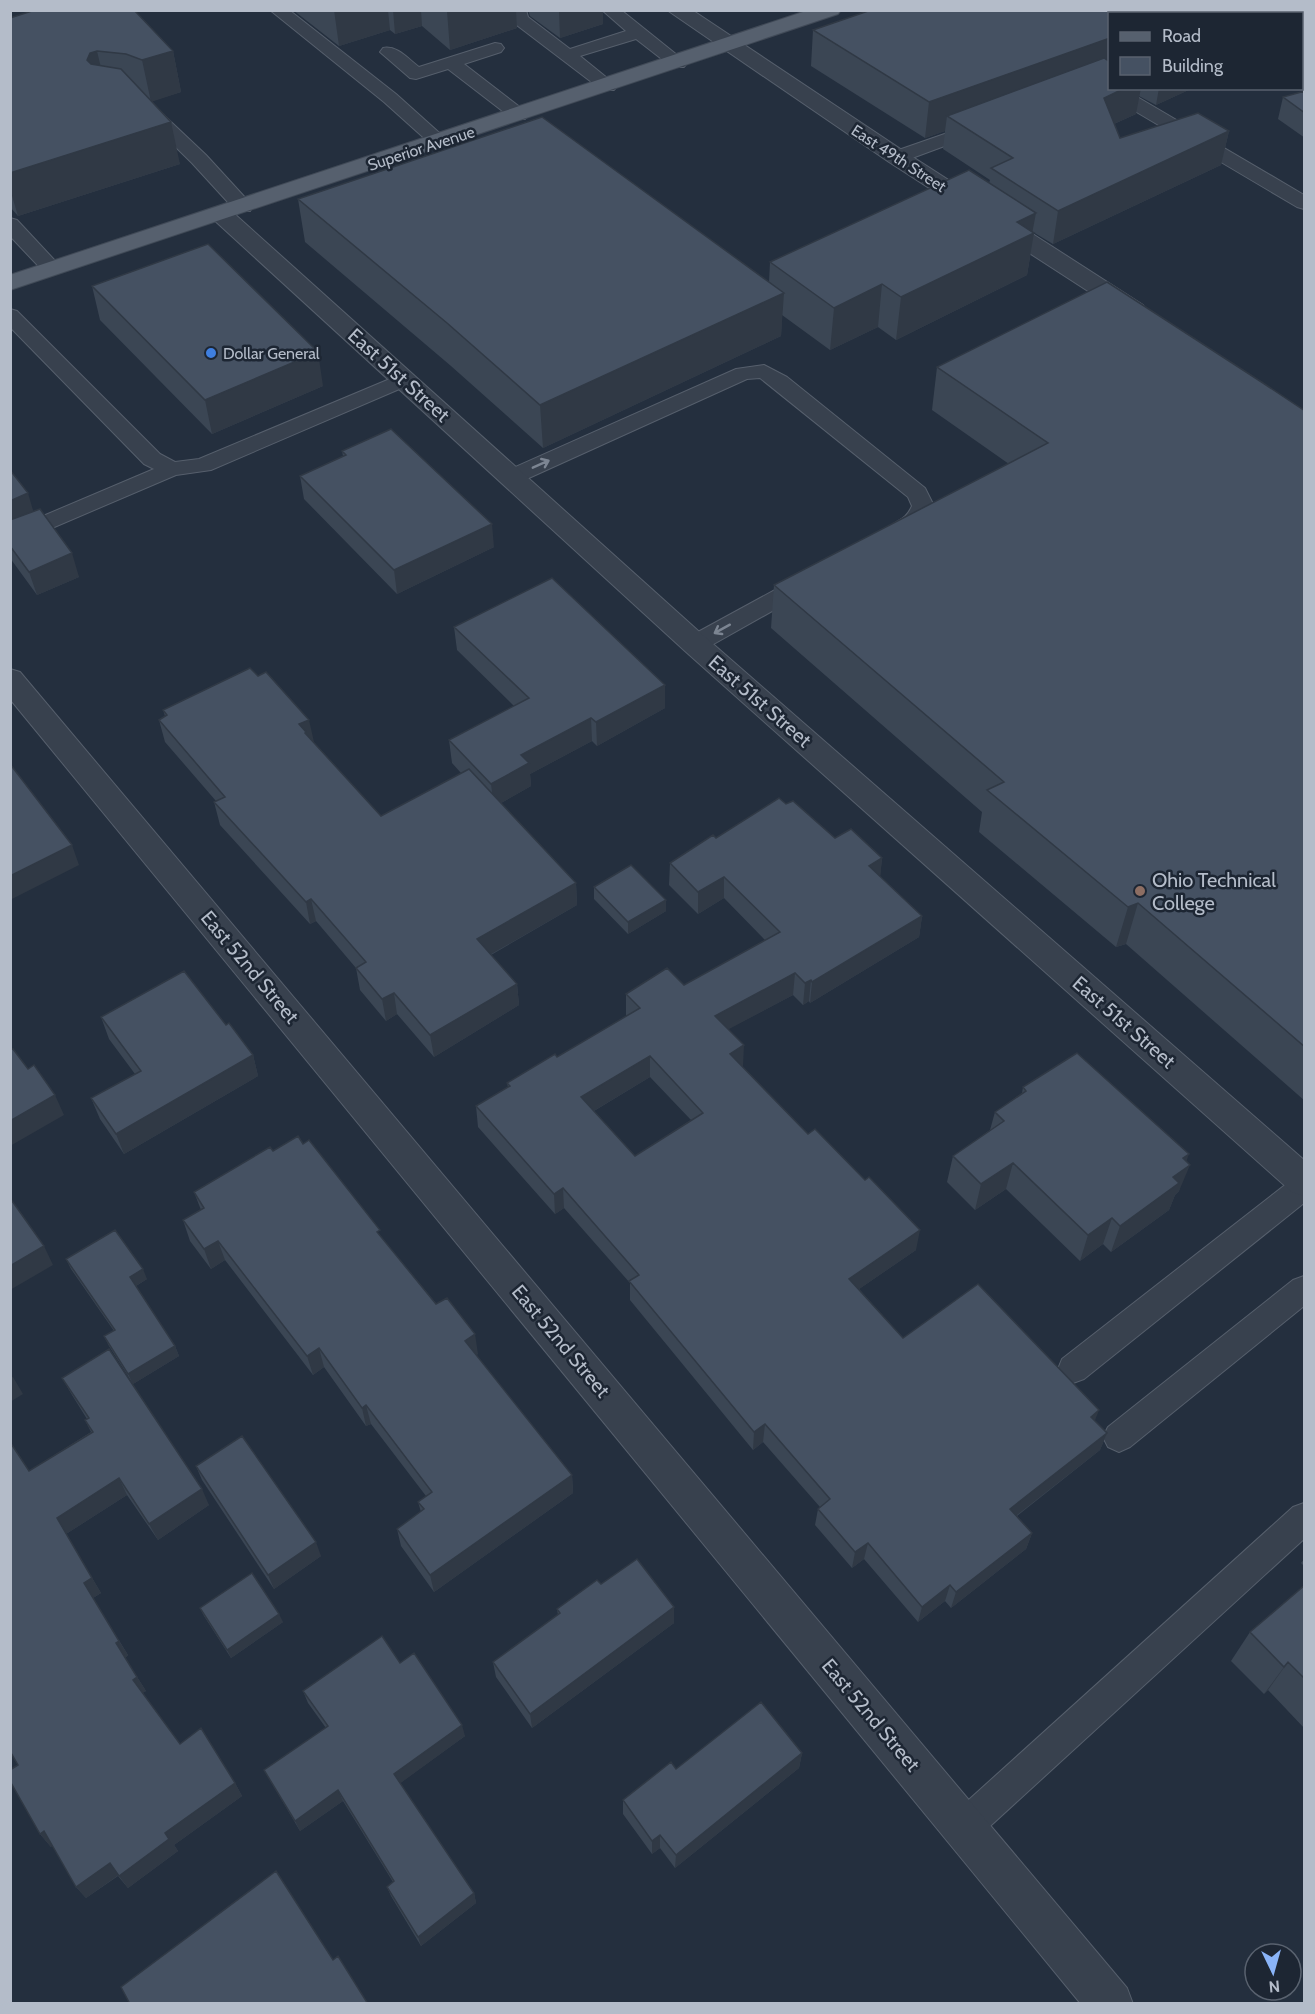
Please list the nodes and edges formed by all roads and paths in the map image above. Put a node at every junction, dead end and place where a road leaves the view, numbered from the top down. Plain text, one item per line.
1 (278, 10) edge
2 (677, 10) edge
3 (831, 10) edge
4 (608, 16) edge
5 (535, 25) edge
6 (638, 33) junction
7 (731, 45) junction
8 (495, 48) dead end
9 (388, 52) dead end
10 (567, 55) junction
11 (451, 63) junction
12 (678, 63) junction
13 (608, 86) junction
14 (1112, 90) edge
15 (126, 102) edge
16 (519, 115) junction
17 (993, 122) edge
18 (439, 142) junction
19 (897, 157) junction
20 (1305, 203) edge
21 (232, 210) junction
22 (10, 224) edge
23 (52, 269) junction
24 (10, 283) edge
25 (10, 315) edge
26 (1156, 324) edge
27 (404, 380) junction
28 (172, 469) junction
29 (512, 477) junction
30 (10, 538) edge
31 (876, 544) edge
32 (827, 571) edge
33 (695, 644) junction
34 (10, 679) edge
35 (1305, 1181) edge
36 (1305, 1187) edge
37 (1305, 1289) edge
38 (1073, 1369) dead end
39 (1119, 1437) dead end
40 (1305, 1518) edge
41 (964, 1827) junction
42 (1111, 2004) edge

1 - 18 lane
2 - 7 street, East 49th Street
3 - 7 main road, Superior Avenue
4 - 6 lane
5 - 10 lane
6 - 10 lane
6 - 12 lane
7 - 12 main road, Superior Avenue
7 - 19 street, East 49th Street
8 - 11 lane
9 - 11 lane
10 - 13 lane
11 - 16 lane
12 - 13 main road, Superior Avenue
13 - 16 main road, Superior Avenue
14 - 20 lane
15 - 21 lane
16 - 18 main road, Superior Avenue
17 - 19 lane
18 - 21 main road, Superior Avenue
19 - 26 street, East 49th Street
21 - 23 main road, Superior Avenue
21 - 27 street, East 51st Street
22 - 23 lane
23 - 24 main road, Superior Avenue
25 - 28 lane
27 - 28 lane
27 - 29 street, East 51st Street
28 - 30 lane
29 -> 31 lane
29 - 33 street, East 51st Street
32 -> 33 lane
33 - 35 street, East 51st Street
34 - 41 street, East 52nd Street
36 - 38 lane
37 - 39 lane
40 - 41 lane
41 - 42 street, East 52nd Street

